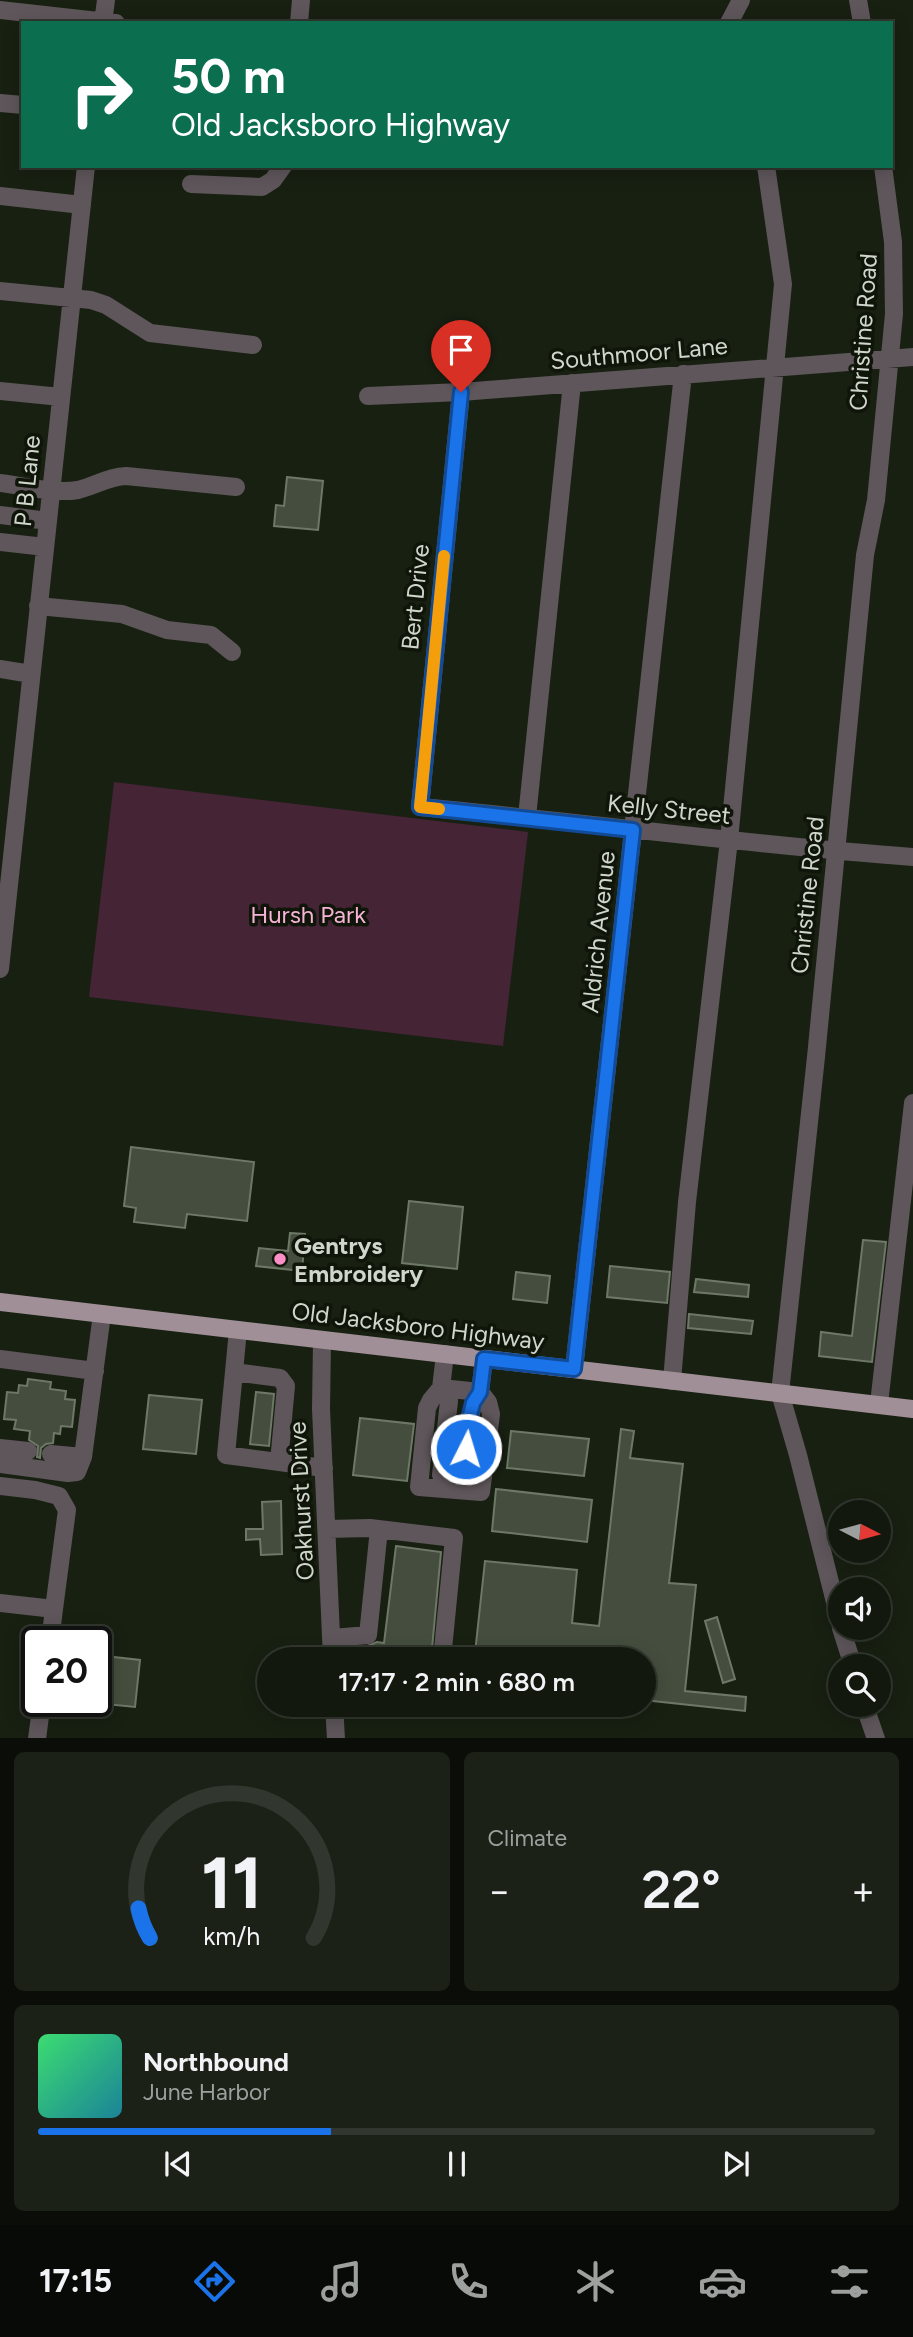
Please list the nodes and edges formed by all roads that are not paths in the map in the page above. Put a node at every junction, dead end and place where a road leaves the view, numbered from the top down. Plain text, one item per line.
1 (106, 0) edge
2 (301, 0) edge
3 (741, 0) edge
4 (858, 0) edge
5 (0, 10) edge
6 (99, 21) edge
7 (108, 21) edge
8 (299, 21) edge
9 (730, 21) edge
10 (862, 21) edge
11 (0, 103) edge
12 (21, 106) edge
13 (86, 168) edge
14 (282, 168) edge
15 (766, 168) edge
16 (883, 168) edge
17 (191, 184) dead end
18 (0, 196) edge
19 (82, 205) junction
20 (0, 290) edge
21 (72, 298) junction
22 (253, 345) dead end
23 (913, 357) edge
24 (890, 359) junction
25 (775, 367) junction
26 (683, 374) junction
27 (572, 383) junction
28 (0, 391) edge
29 (461, 392) junction
30 (368, 396) dead end
31 (61, 397) junction
32 (0, 483) edge
33 (236, 487) dead end
34 (51, 490) junction
35 (0, 515) edge
36 (48, 521) junction
37 (0, 542) edge
38 (45, 547) junction
39 (38, 606) junction
40 (232, 652) dead end
41 (0, 670) edge
42 (32, 674) junction
43 (420, 807) joint
44 (527, 817) junction
45 (633, 830) junction
46 (729, 840) junction
47 (836, 851) junction
48 (913, 857) edge
49 (0, 969) edge
50 (913, 1103) edge
51 (0, 1303) edge
52 (102, 1314) junction
53 (238, 1330) junction
54 (322, 1340) junction
55 (445, 1354) junction
56 (0, 1359) edge
57 (484, 1359) junction
58 (574, 1369) junction
59 (94, 1371) junction
60 (234, 1372) junction
61 (672, 1381) junction
62 (441, 1388) junction
63 (480, 1392) junction
64 (780, 1393) junction
65 (879, 1404) junction
66 (913, 1409) edge
67 (0, 1448) edge
68 (28, 1451) dead end
69 (51, 1454) dead end
70 (83, 1457) junction
71 (279, 1462) junction
72 (0, 1464) edge
73 (324, 1468) junction
74 (0, 1486) edge
75 (327, 1529) junction
76 (379, 1530) junction
77 (829, 1577) edge
78 (0, 1603) edge
79 (54, 1609) junction
80 (52, 1626) edge
81 (331, 1638) junction
82 (331, 1647) edge
83 (443, 1647) edge
84 (40, 1717) edge
85 (335, 1717) edge
86 (869, 1717) edge
87 (37, 1738) edge
88 (336, 1738) edge
89 (876, 1738) edge

1 - 7 street
2 - 8 street
3 - 9 street
4 - 10 street
5 - 6 street
11 - 12 street
13 - 19 street, P B Lane
14 - 17 street
15 - 25 street
16 - 24 street, Christine Road
18 - 19 street
19 - 21 street, P B Lane
20 - 21 street
21 - 22 street
21 - 31 street, P B Lane
23 - 24 street, Southmoor Lane
24 - 25 street, Southmoor Lane
24 - 47 street, Christine Road
25 - 26 street, Southmoor Lane
25 - 46 street
26 - 27 street, Southmoor Lane
26 - 45 street, Aldrich Avenue
27 - 29 street, Southmoor Lane
27 - 44 street
28 - 31 street
29 - 30 street, Southmoor Lane
29 - 43 street, Bert Drive
31 - 34 street, P B Lane
32 - 34 street
33 - 34 street
34 - 36 street, P B Lane
35 - 36 street
36 - 38 street, P B Lane
37 - 38 street
38 - 39 street, P B Lane
39 - 40 street
39 - 42 street, P B Lane
41 - 42 street
42 - 49 street, P B Lane
43 - 44 street, Kelly Street
44 - 45 street, Kelly Street
45 - 46 street, Kelly Street
45 - 58 street, Aldrich Avenue
46 - 47 street, Kelly Street
46 - 61 street
47 - 48 street, Kelly Street
47 - 64 street, Christine Road
50 - 65 street
51 - 52 main road, Old Jacksboro Highway
52 - 53 main road, Old Jacksboro Highway
52 - 59 street
53 - 54 main road, Old Jacksboro Highway
53 - 60 street
54 - 55 main road, Old Jacksboro Highway
54 - 73 street, Oakhurst Drive
55 - 57 main road, Old Jacksboro Highway
55 - 62 street
56 - 59 street
57 - 58 main road, Old Jacksboro Highway
57 - 63 street
58 - 61 main road, Old Jacksboro Highway
59 - 70 street
60 - 71 street
60 - 71 street
61 - 64 main road, Old Jacksboro Highway
62 - 63 street
62 - 63 street
62 - 63 street
64 - 65 main road, Old Jacksboro Highway
64 - 77 street, Christine Road
65 - 66 main road, Old Jacksboro Highway
67 - 68 street
69 - 70 street
70 - 72 street
71 - 73 street
73 - 75 street, Oakhurst Drive
74 - 79 street
75 - 76 street
75 - 81 street, Oakhurst Drive
76 - 81 street
76 - 83 street
78 - 79 street
79 - 80 street
81 - 82 street, Oakhurst Drive
84 - 87 street
85 - 88 street
86 - 89 street

